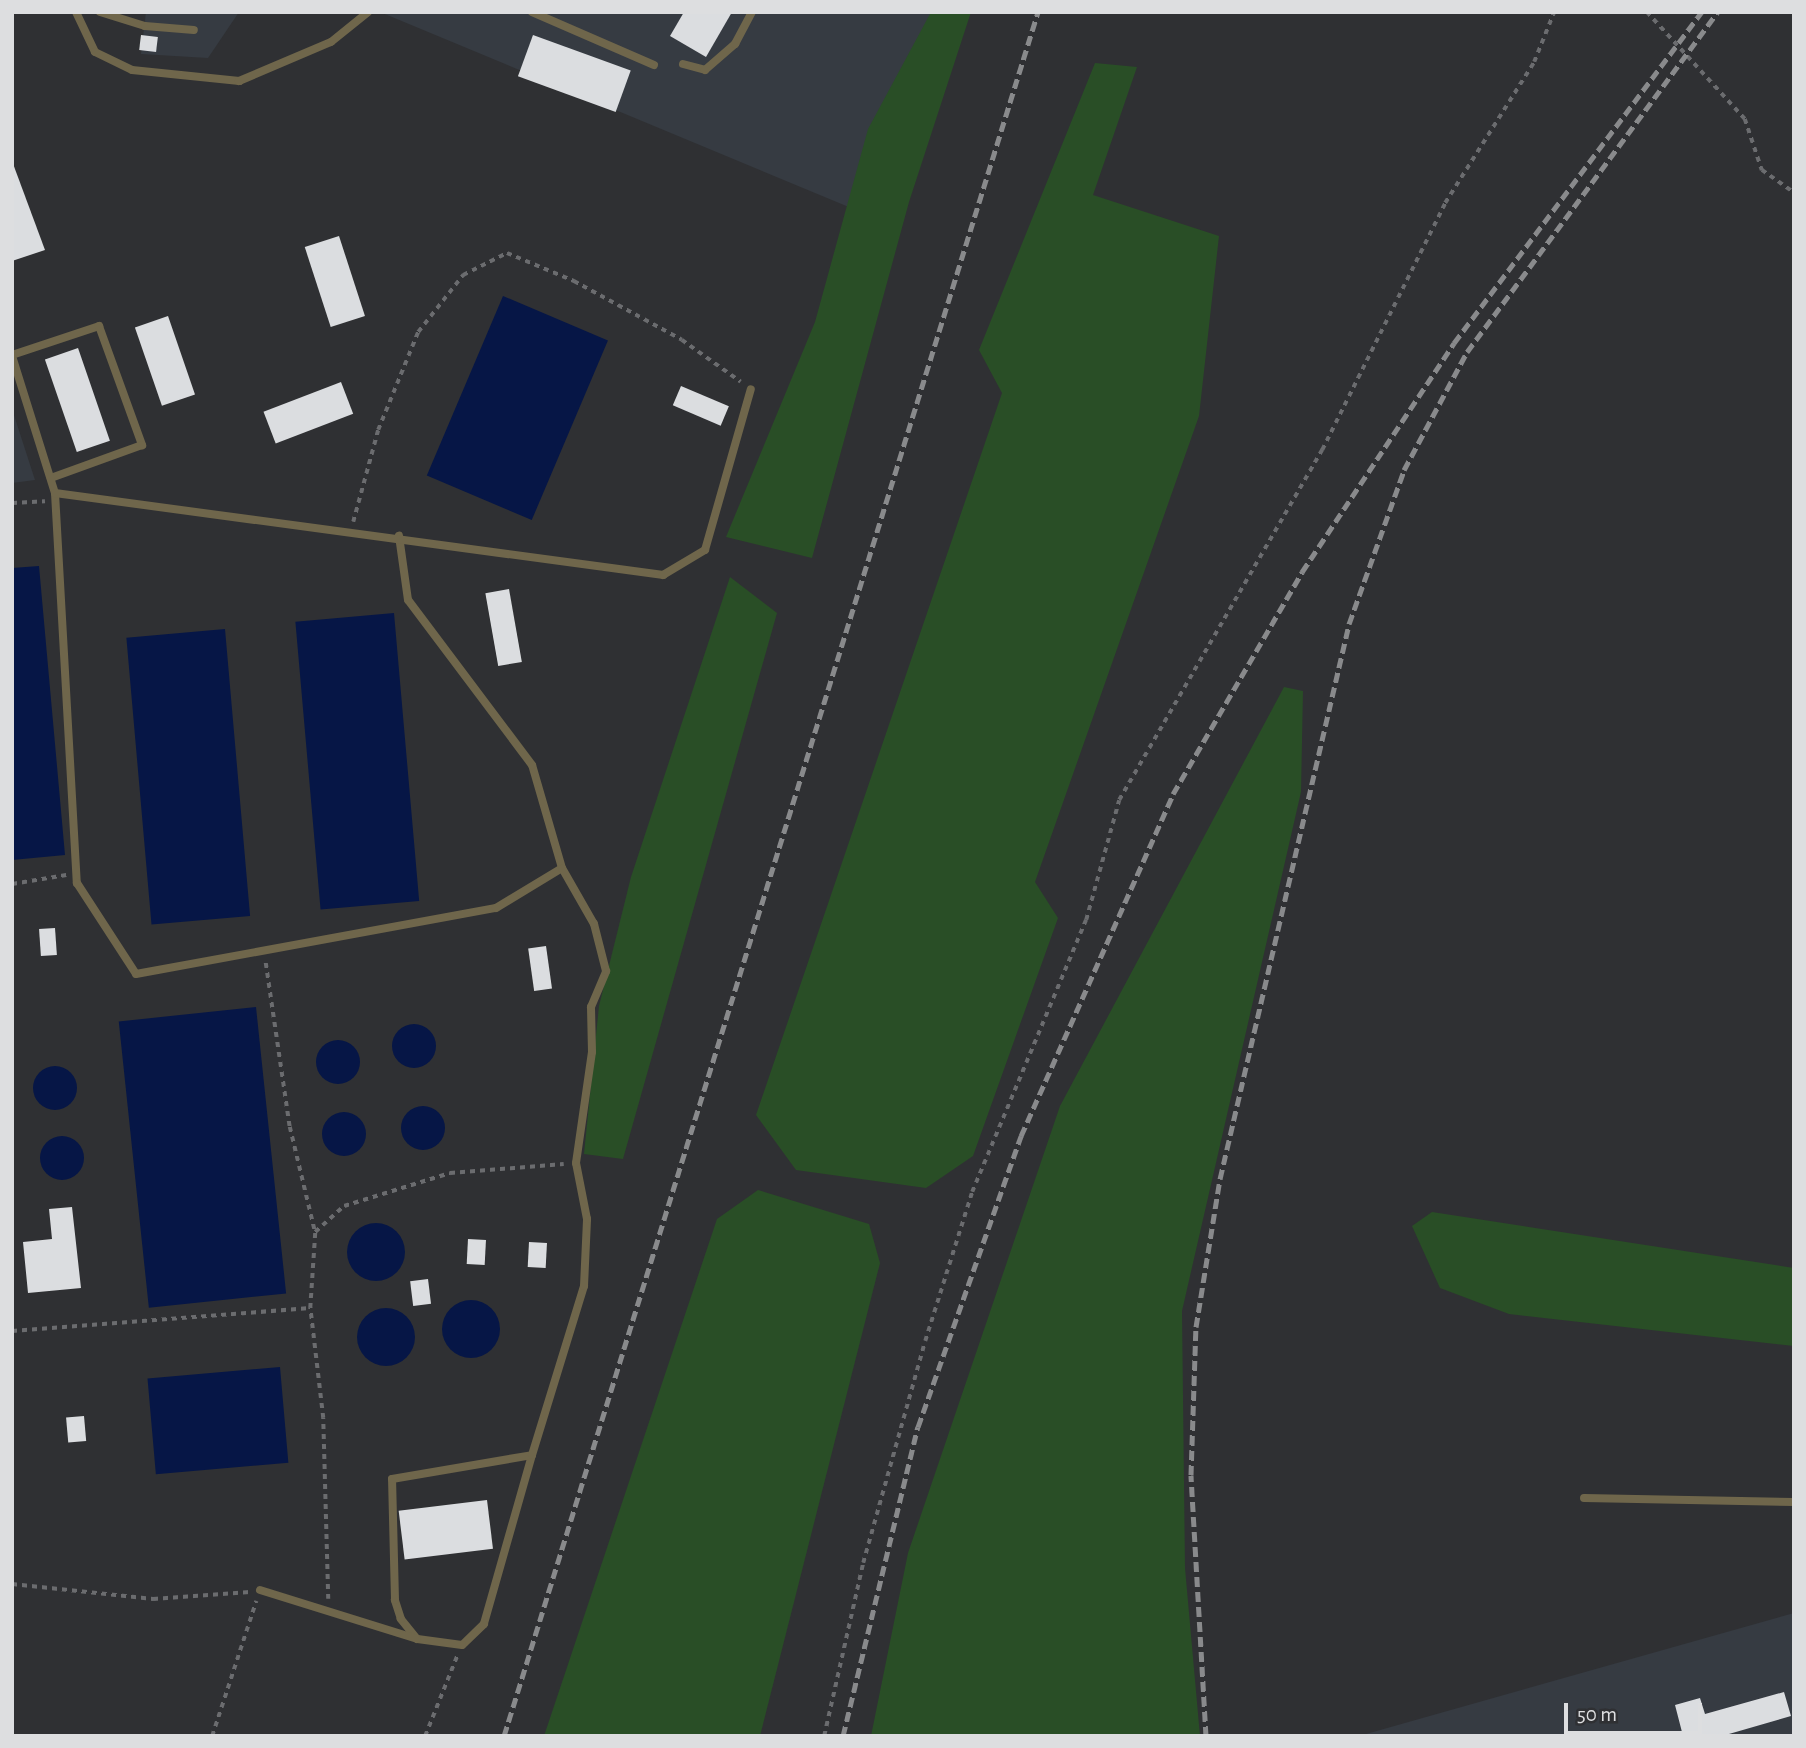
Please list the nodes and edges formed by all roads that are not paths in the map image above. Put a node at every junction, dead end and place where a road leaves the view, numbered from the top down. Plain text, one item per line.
1 (76, 12) edge
2 (100, 12) edge
3 (368, 12) edge
4 (532, 12) edge
5 (751, 12) edge
6 (194, 30) dead end
7 (683, 64) dead end
8 (654, 65) dead end
9 (12, 356) edge
10 (751, 389) road end
11 (51, 478) junction
12 (55, 497) junction
13 (399, 536) junction
14 (562, 868) junction
15 (532, 1455) junction
16 (1584, 1498) dead end
17 (1794, 1502) edge
18 (260, 1590) road end
19 (417, 1639) junction

1 - 3 lane
2 - 6 lane
4 - 8 lane
5 - 7 lane
9 - 11 lane
9 - 11 lane
10 - 13 lane
11 - 12 lane
12 - 13 lane
12 - 14 lane
13 - 14 lane
14 - 15 lane
15 - 19 lane
15 - 19 lane
16 - 17 lane
18 - 19 lane

